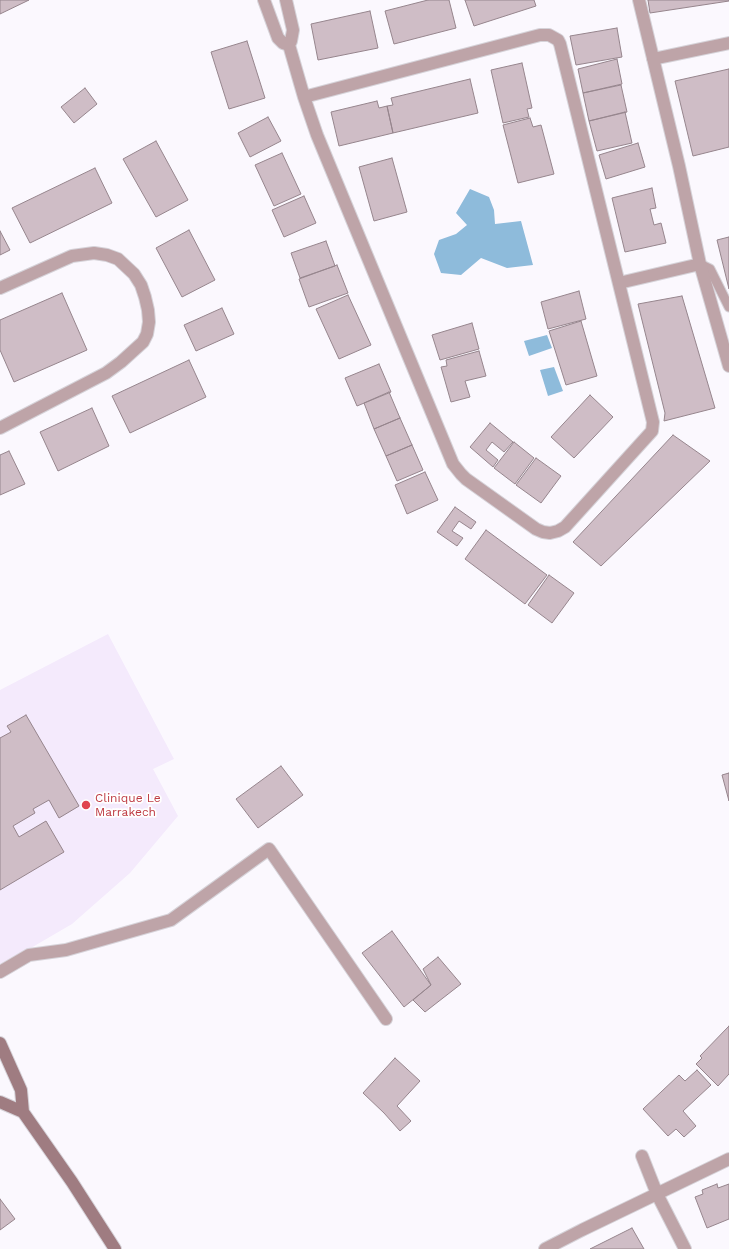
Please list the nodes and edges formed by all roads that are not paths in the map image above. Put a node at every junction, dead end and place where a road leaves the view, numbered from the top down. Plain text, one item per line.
1 (264, 0) edge
2 (286, 0) edge
3 (639, 0) edge
4 (729, 43) edge
5 (289, 45) junction
6 (653, 59) junction
7 (304, 97) junction
8 (700, 264) junction
9 (619, 282) junction
10 (0, 288) edge
11 (729, 306) edge
12 (729, 366) edge
13 (0, 428) edge
14 (0, 972) edge
15 (386, 1019) dead end
16 (0, 1043) edge
17 (0, 1102) edge
18 (23, 1112) junction
19 (642, 1156) dead end
20 (729, 1159) edge
21 (657, 1194) junction
22 (115, 1249) edge
23 (545, 1249) edge
24 (685, 1249) edge

1 - 5 street
2 - 5 street
3 - 6 street
4 - 6 street
5 - 7 street
6 - 8 street
7 - 9 street
7 - 9 street
8 - 9 street
8 - 11 lane
8 - 12 street
10 - 13 street
14 - 15 street
16 - 18 street
17 - 18 street
18 - 22 street
19 - 21 street
20 - 21 street
21 - 23 street
21 - 24 street

